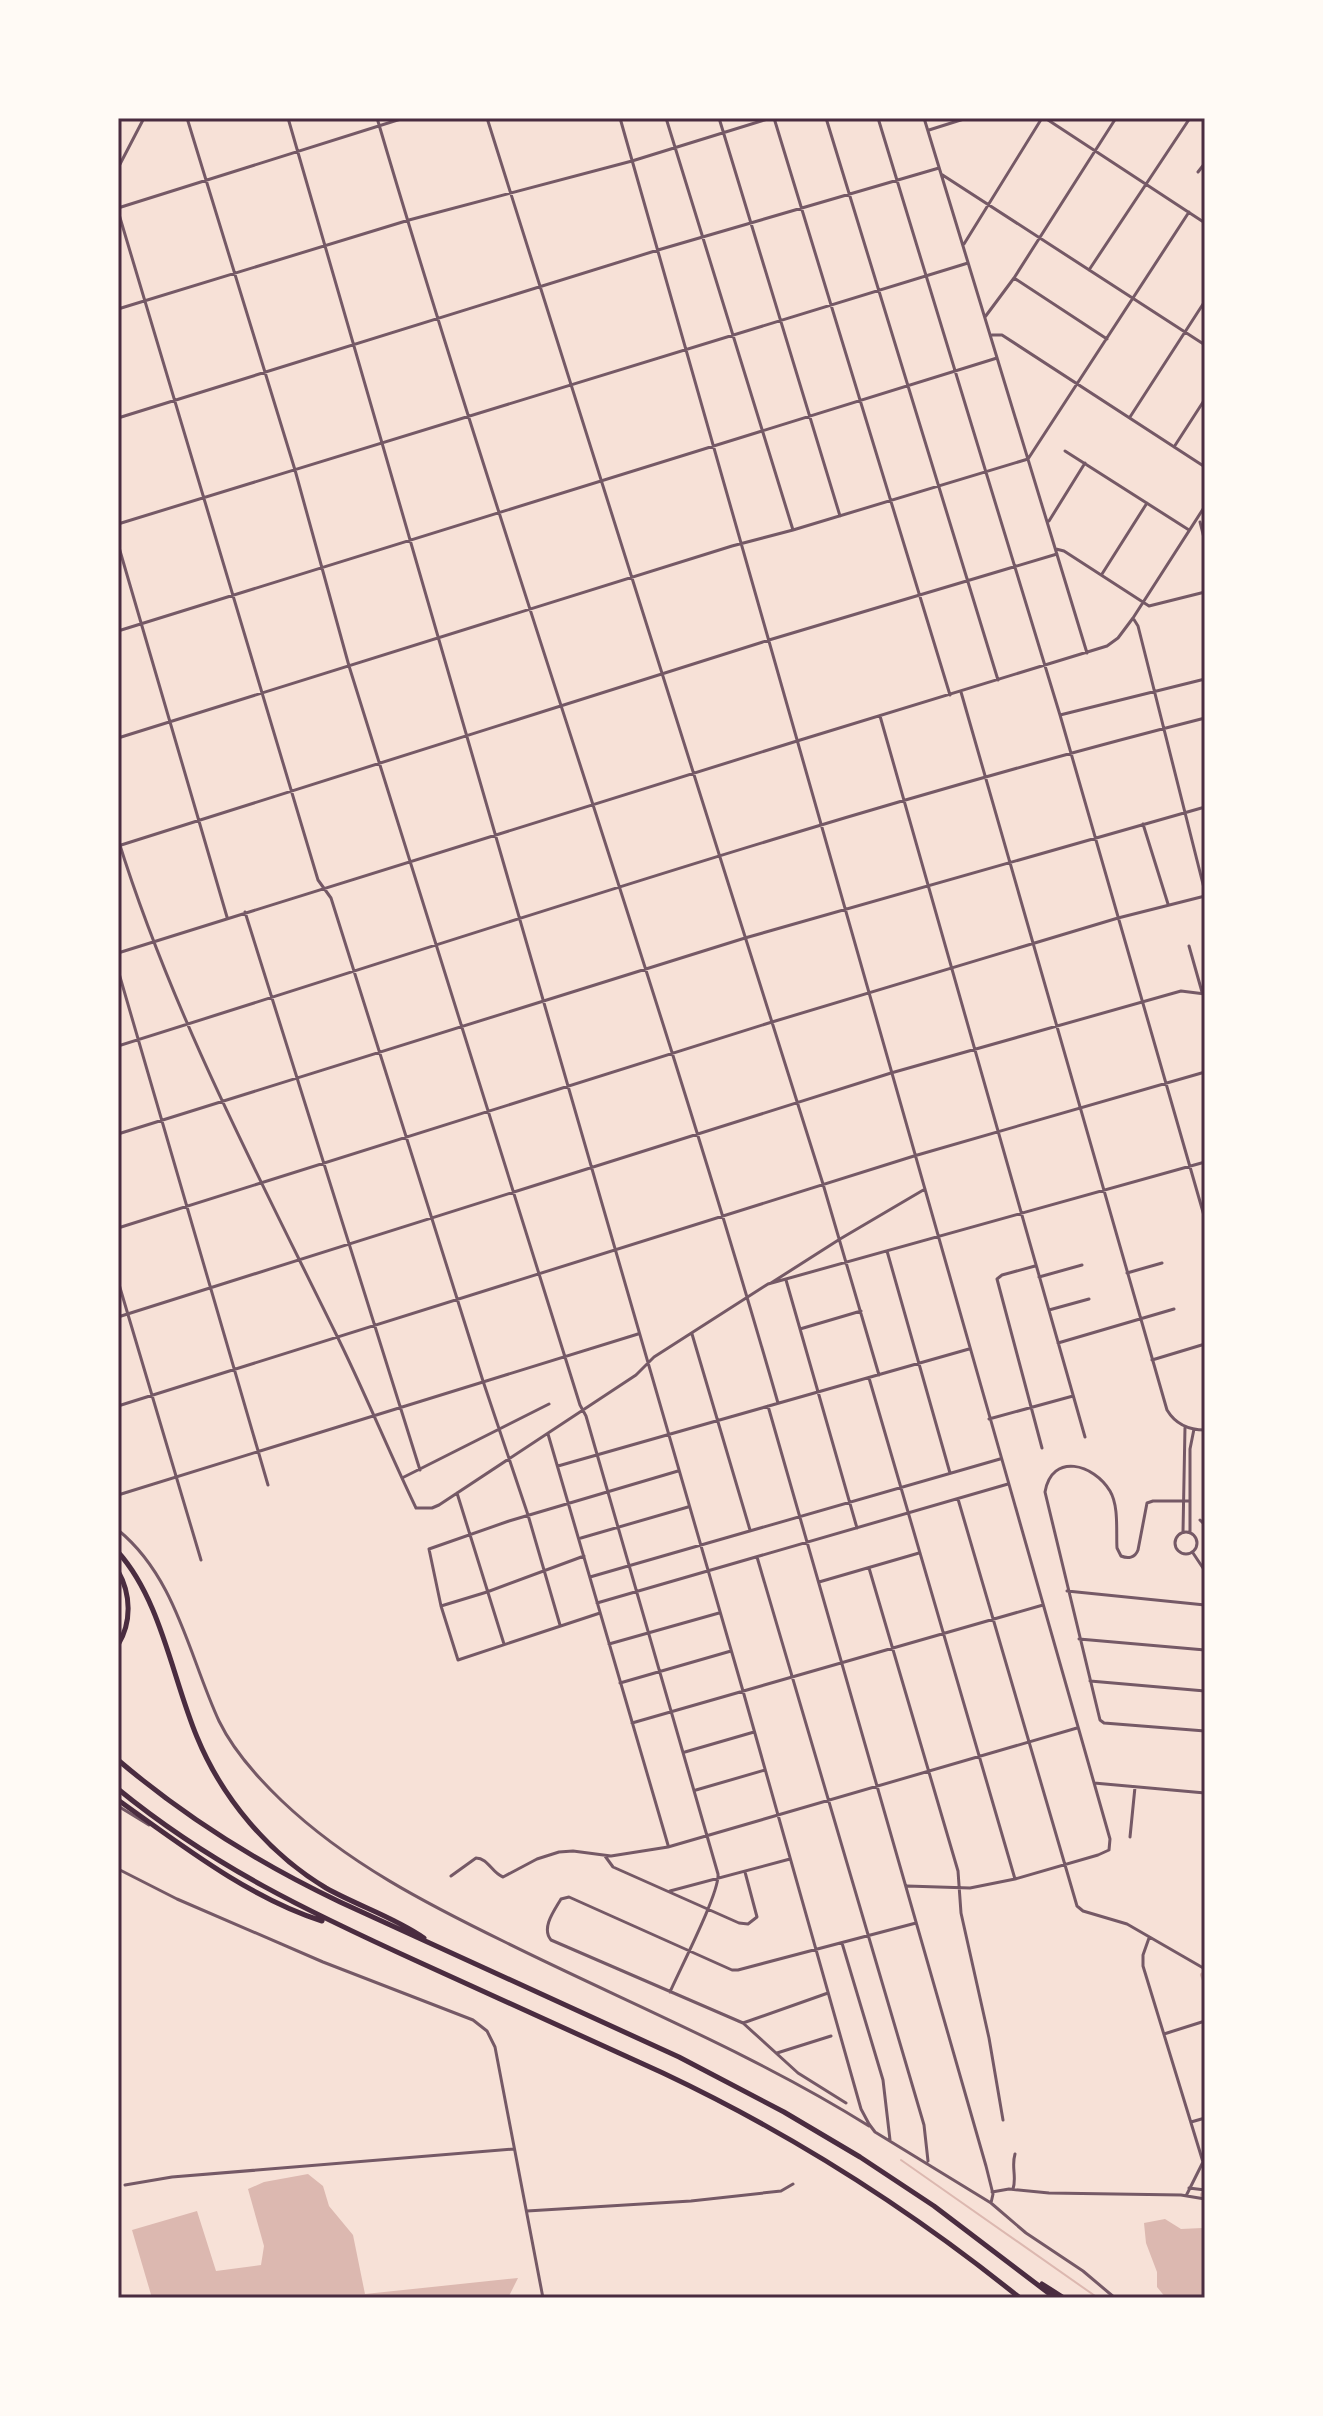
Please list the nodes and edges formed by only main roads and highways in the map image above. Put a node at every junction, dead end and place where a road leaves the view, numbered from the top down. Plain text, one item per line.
1 (118, 1552) edge
2 (118, 1571) edge
3 (118, 1645) edge
4 (118, 1760) edge
5 (118, 1789) edge
6 (118, 1803) edge
7 (342, 1927) junction
8 (437, 1947) junction
9 (1028, 2277) junction
10 (1018, 2298) edge
11 (1055, 2298) edge
12 (1064, 2298) edge

1 - 8 highway
2 - 3 highway
4 - 8 highway
5 - 7 highway
6 - 7 highway
7 - 10 highway
8 - 9 highway
9 - 11 highway
9 - 12 highway

